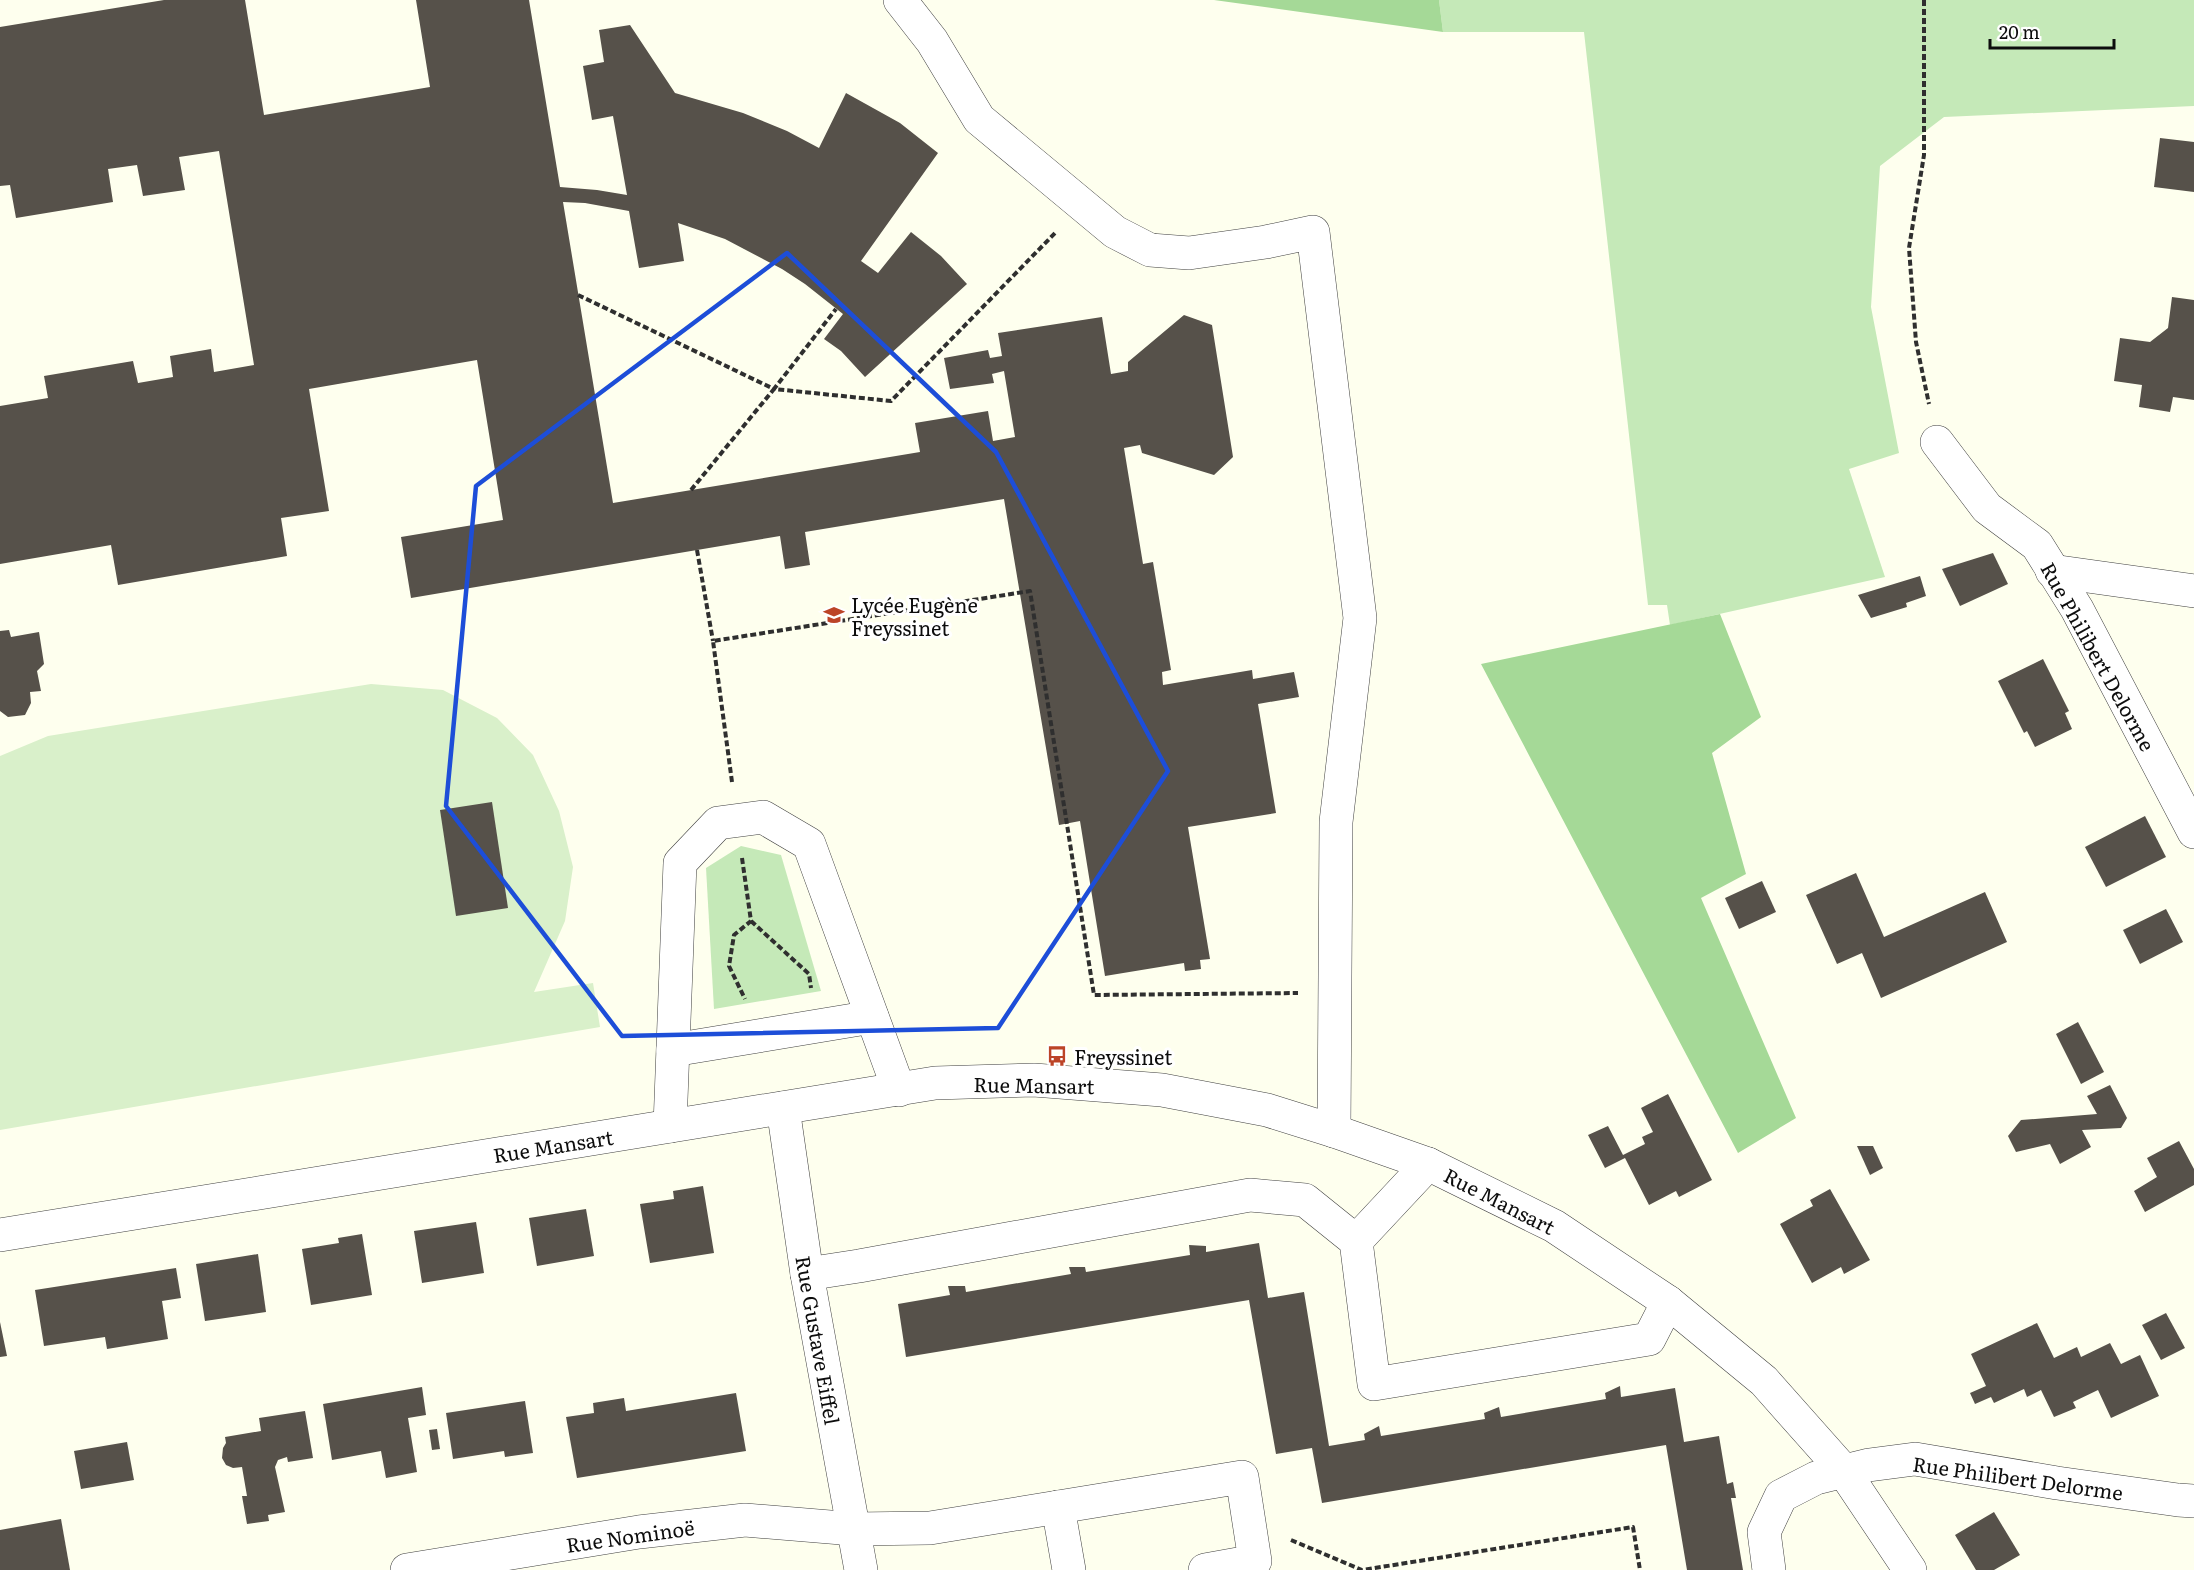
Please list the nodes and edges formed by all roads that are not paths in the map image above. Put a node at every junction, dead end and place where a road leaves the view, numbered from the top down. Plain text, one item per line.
1 (900, 0) edge
2 (1937, 442) road end
3 (2052, 571) junction
4 (2194, 591) edge
5 (2190, 817) edge
6 (872, 1017) junction
7 (674, 1050) junction
8 (899, 1090) junction
9 (783, 1108) junction
10 (670, 1125) junction
11 (1334, 1131) junction
12 (1428, 1164) junction
13 (0, 1235) edge
14 (1356, 1241) junction
15 (807, 1274) junction
16 (1668, 1302) junction
17 (1843, 1470) junction
18 (2194, 1501) edge
19 (1058, 1507) junction
20 (854, 1529) junction
21 (407, 1570) edge
22 (861, 1570) edge
23 (1068, 1570) edge
24 (1204, 1570) edge
25 (1769, 1570) edge
26 (1910, 1570) edge

1 - 11 street
2 - 3 street, Rue Philibert Delorme
3 - 4 street
3 - 5 street, Rue Philibert Delorme
6 - 7 street
6 - 7 street
6 - 8 street
7 - 10 street
8 - 9 street, Rue Mansart
8 - 11 street, Rue Mansart
9 - 10 street, Rue Mansart
9 - 15 street, Rue Gustave Eiffel
10 - 13 street, Rue Mansart
11 - 12 street, Rue Mansart
12 - 14 street
12 - 16 street, Rue Mansart
14 - 15 street
14 - 16 street
15 - 20 street, Rue Gustave Eiffel
16 - 17 street, Rue Mansart
17 - 18 street, Rue Philibert Delorme
17 - 25 street, Rue Philibert Delorme
17 - 26 street, Rue Mansart
19 - 20 street, Rue Nominoë
19 - 23 street
19 - 24 street, Rue Nominoë
20 - 21 street, Rue Nominoë
20 - 22 street, Rue Gustave Eiffel

